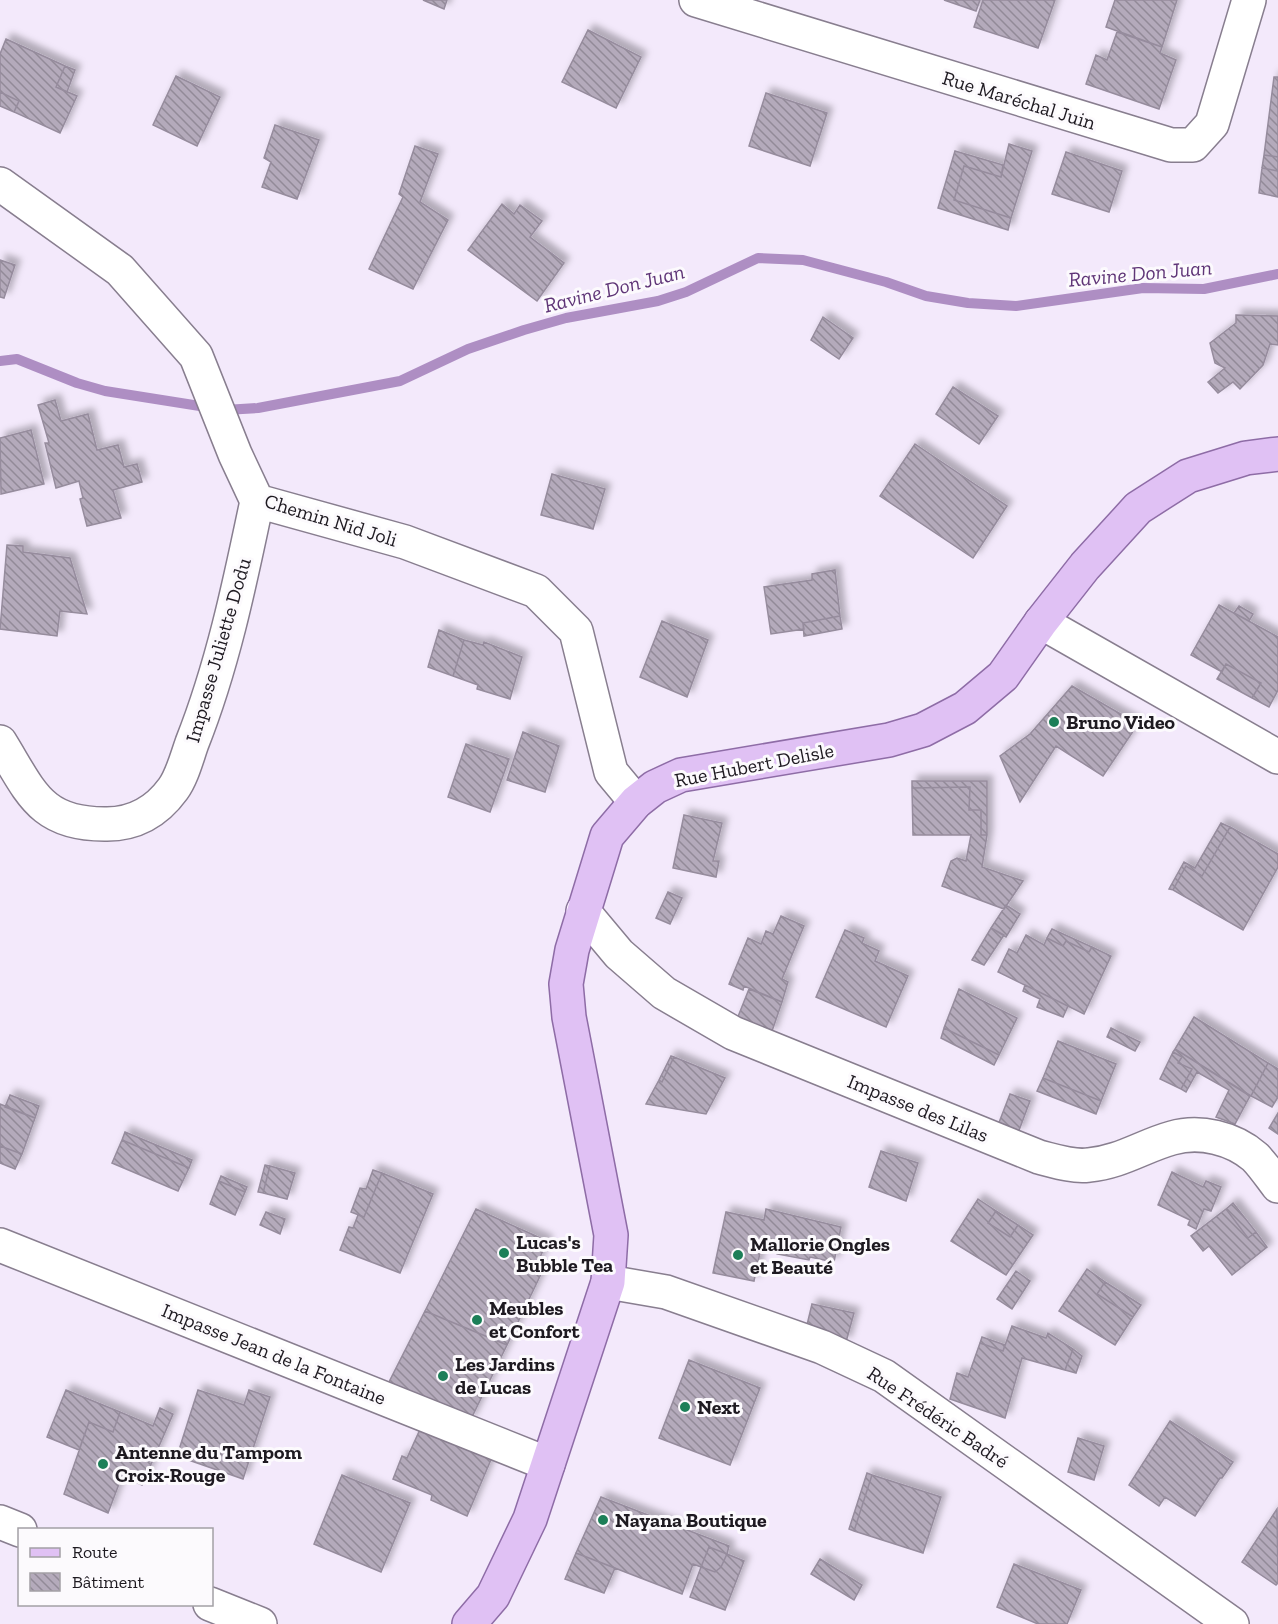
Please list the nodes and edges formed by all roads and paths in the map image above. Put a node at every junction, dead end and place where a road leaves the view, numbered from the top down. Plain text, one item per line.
1 (696, 0) edge
2 (1249, 0) edge
3 (0, 184) edge
4 (1278, 454) edge
5 (257, 501) junction
6 (1041, 622) junction
7 (0, 742) edge
8 (1278, 757) edge
9 (636, 802) junction
10 (583, 911) junction
11 (1278, 1186) edge
12 (0, 1245) edge
13 (608, 1282) junction
14 (548, 1464) junction
15 (0, 1522) edge
16 (18, 1529) edge
17 (213, 1606) edge
18 (260, 1624) edge
19 (469, 1624) edge
20 (1232, 1624) edge

1 - 2 street, Rue Maréchal Juin
3 - 5 street, Chemin Nid Joli
4 - 6 main road, Rue Hubert Delisle
5 - 7 street, Impasse Juliette Dodu
5 - 9 street, Chemin Nid Joli
6 - 8 street
6 - 9 main road, Rue Hubert Delisle
9 - 10 main road, Rue Hubert Delisle
10 - 11 street, Impasse des Lilas
10 - 13 main road, Rue Hubert Delisle
12 - 14 street, Impasse Jean de la Fontaine
13 - 14 main road, Rue Hubert Delisle
13 - 20 street, Rue Frédéric Badré
14 - 19 main road, Rue Hubert Delisle
15 - 16 street
17 - 18 street

